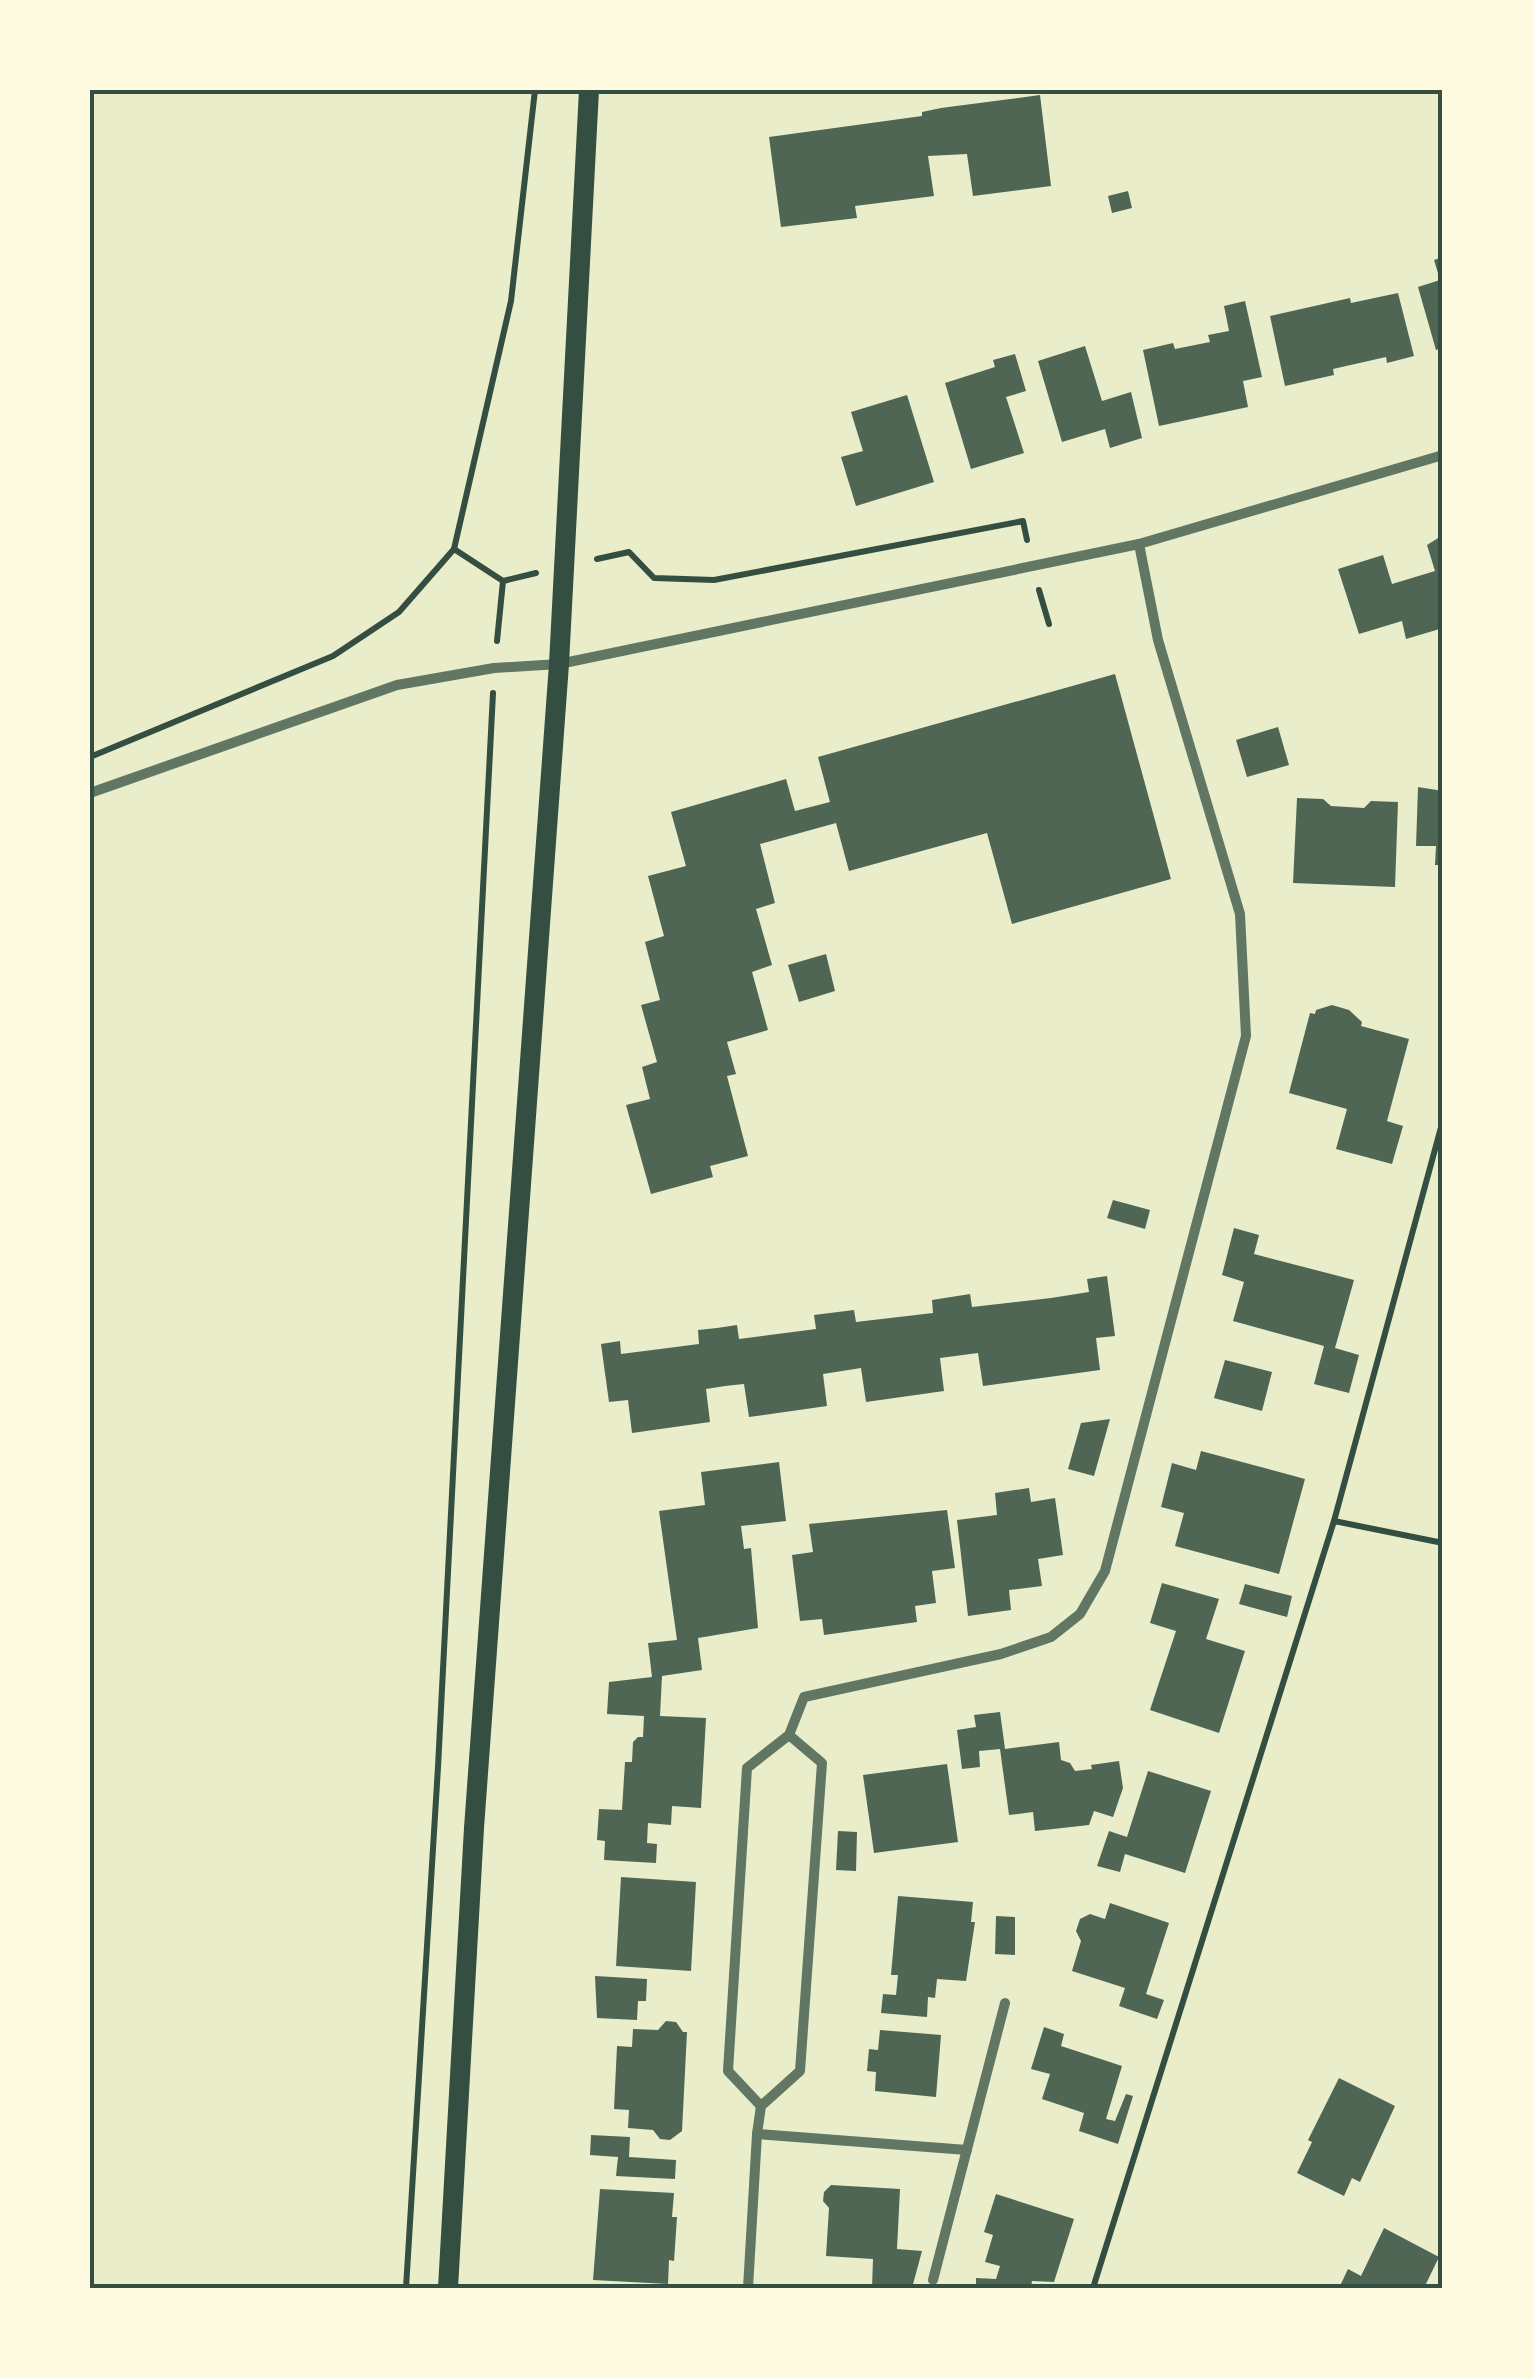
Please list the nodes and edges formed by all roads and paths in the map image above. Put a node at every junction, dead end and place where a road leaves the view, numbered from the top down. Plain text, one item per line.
1 (535, 90) edge
2 (589, 90) edge
3 (1443, 455) edge
4 (1139, 544) junction
5 (454, 549) junction
6 (564, 566) junction
7 (1032, 566) junction
8 (503, 581) junction
9 (1050, 624) dead end
10 (559, 664) junction
11 (494, 668) junction
12 (90, 757) edge
13 (90, 793) edge
14 (1443, 1120) edge
15 (1334, 1521) junction
16 (1443, 1543) edge
17 (789, 1735) junction
18 (1005, 2003) dead end
19 (761, 2106) junction
20 (756, 2134) junction
21 (967, 2150) junction
22 (933, 2280) dead end
23 (406, 2288) edge
24 (448, 2288) edge
25 (748, 2288) edge
26 (1094, 2288) edge

1 - 5 path
2 - 6 main road
3 - 4 street
4 - 7 street
4 - 17 street
5 - 8 path
5 - 12 path
6 - 7 path
6 - 8 path
6 - 10 main road
7 - 9 path
7 - 10 street
8 - 11 path
10 - 11 street
10 - 24 main road
11 - 13 street
11 - 23 path
14 - 15 path
15 - 16 path
15 - 26 path
17 - 19 street
17 - 19 street
18 - 21 street
19 - 20 street
20 - 21 street
20 - 25 street
21 - 22 street

